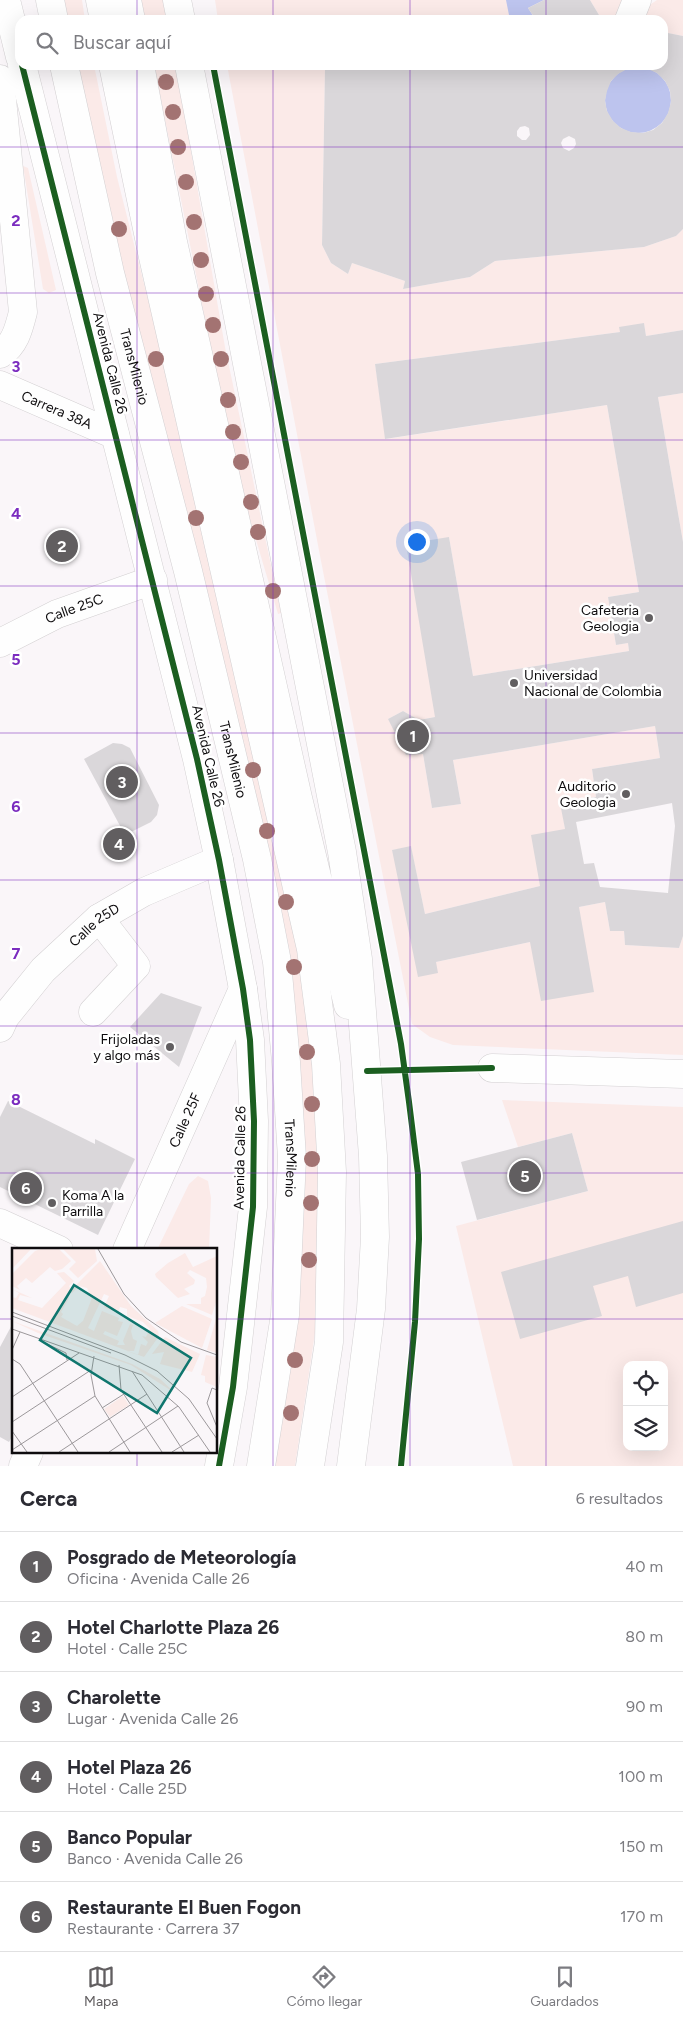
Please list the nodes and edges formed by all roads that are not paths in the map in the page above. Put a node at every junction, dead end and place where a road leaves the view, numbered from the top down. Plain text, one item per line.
1 (6, 0) edge
2 (50, 0) edge
3 (100, 0) edge
4 (127, 0) edge
5 (177, 0) edge
6 (637, 0) edge
7 (53, 15) edge
8 (103, 15) edge
9 (130, 15) edge
10 (180, 15) edge
11 (632, 15) edge
12 (15, 37) edge
13 (23, 70) edge
14 (65, 70) edge
15 (114, 70) edge
16 (141, 70) edge
17 (191, 70) edge
18 (0, 79) edge
19 (0, 354) edge
20 (0, 385) edge
21 (115, 436) junction
22 (153, 580) junction
23 (5, 635) edge
24 (219, 860) junction
25 (99, 918) junction
26 (243, 989) junction
27 (93, 1012) dead end
28 (0, 1028) edge
29 (492, 1068) dead end
30 (683, 1074) edge
31 (368, 1089) junction
32 (0, 1223) edge
33 (55, 1248) edge
34 (128, 1248) edge
35 (28, 1454) edge
36 (23, 1466) edge
37 (219, 1466) edge
38 (261, 1466) edge
39 (310, 1466) edge
40 (351, 1466) edge

1 - 12 main road
2 - 7 main road
3 - 8 main road
4 - 9 main road
5 - 10 main road
6 - 11 main road
13 - 21 main road, Avenida Calle 26
14 - 38 main road, TransMilenio
15 - 39 main road
16 - 31 main road
17 - 31 main road
18 - 19 main road
20 - 21 main road, Carrera 38A
21 - 22 main road, Avenida Calle 26
22 - 23 main road, Calle 25C
22 - 24 main road, Avenida Calle 26
24 - 25 main road, Calle 25D
24 - 26 main road, Avenida Calle 26
25 - 27 main road
25 - 28 main road, Calle 25D
26 - 34 main road, Calle 25F
26 - 37 main road, Avenida Calle 26
29 - 30 main road
31 - 40 main road
32 - 33 main road
35 - 36 main road

